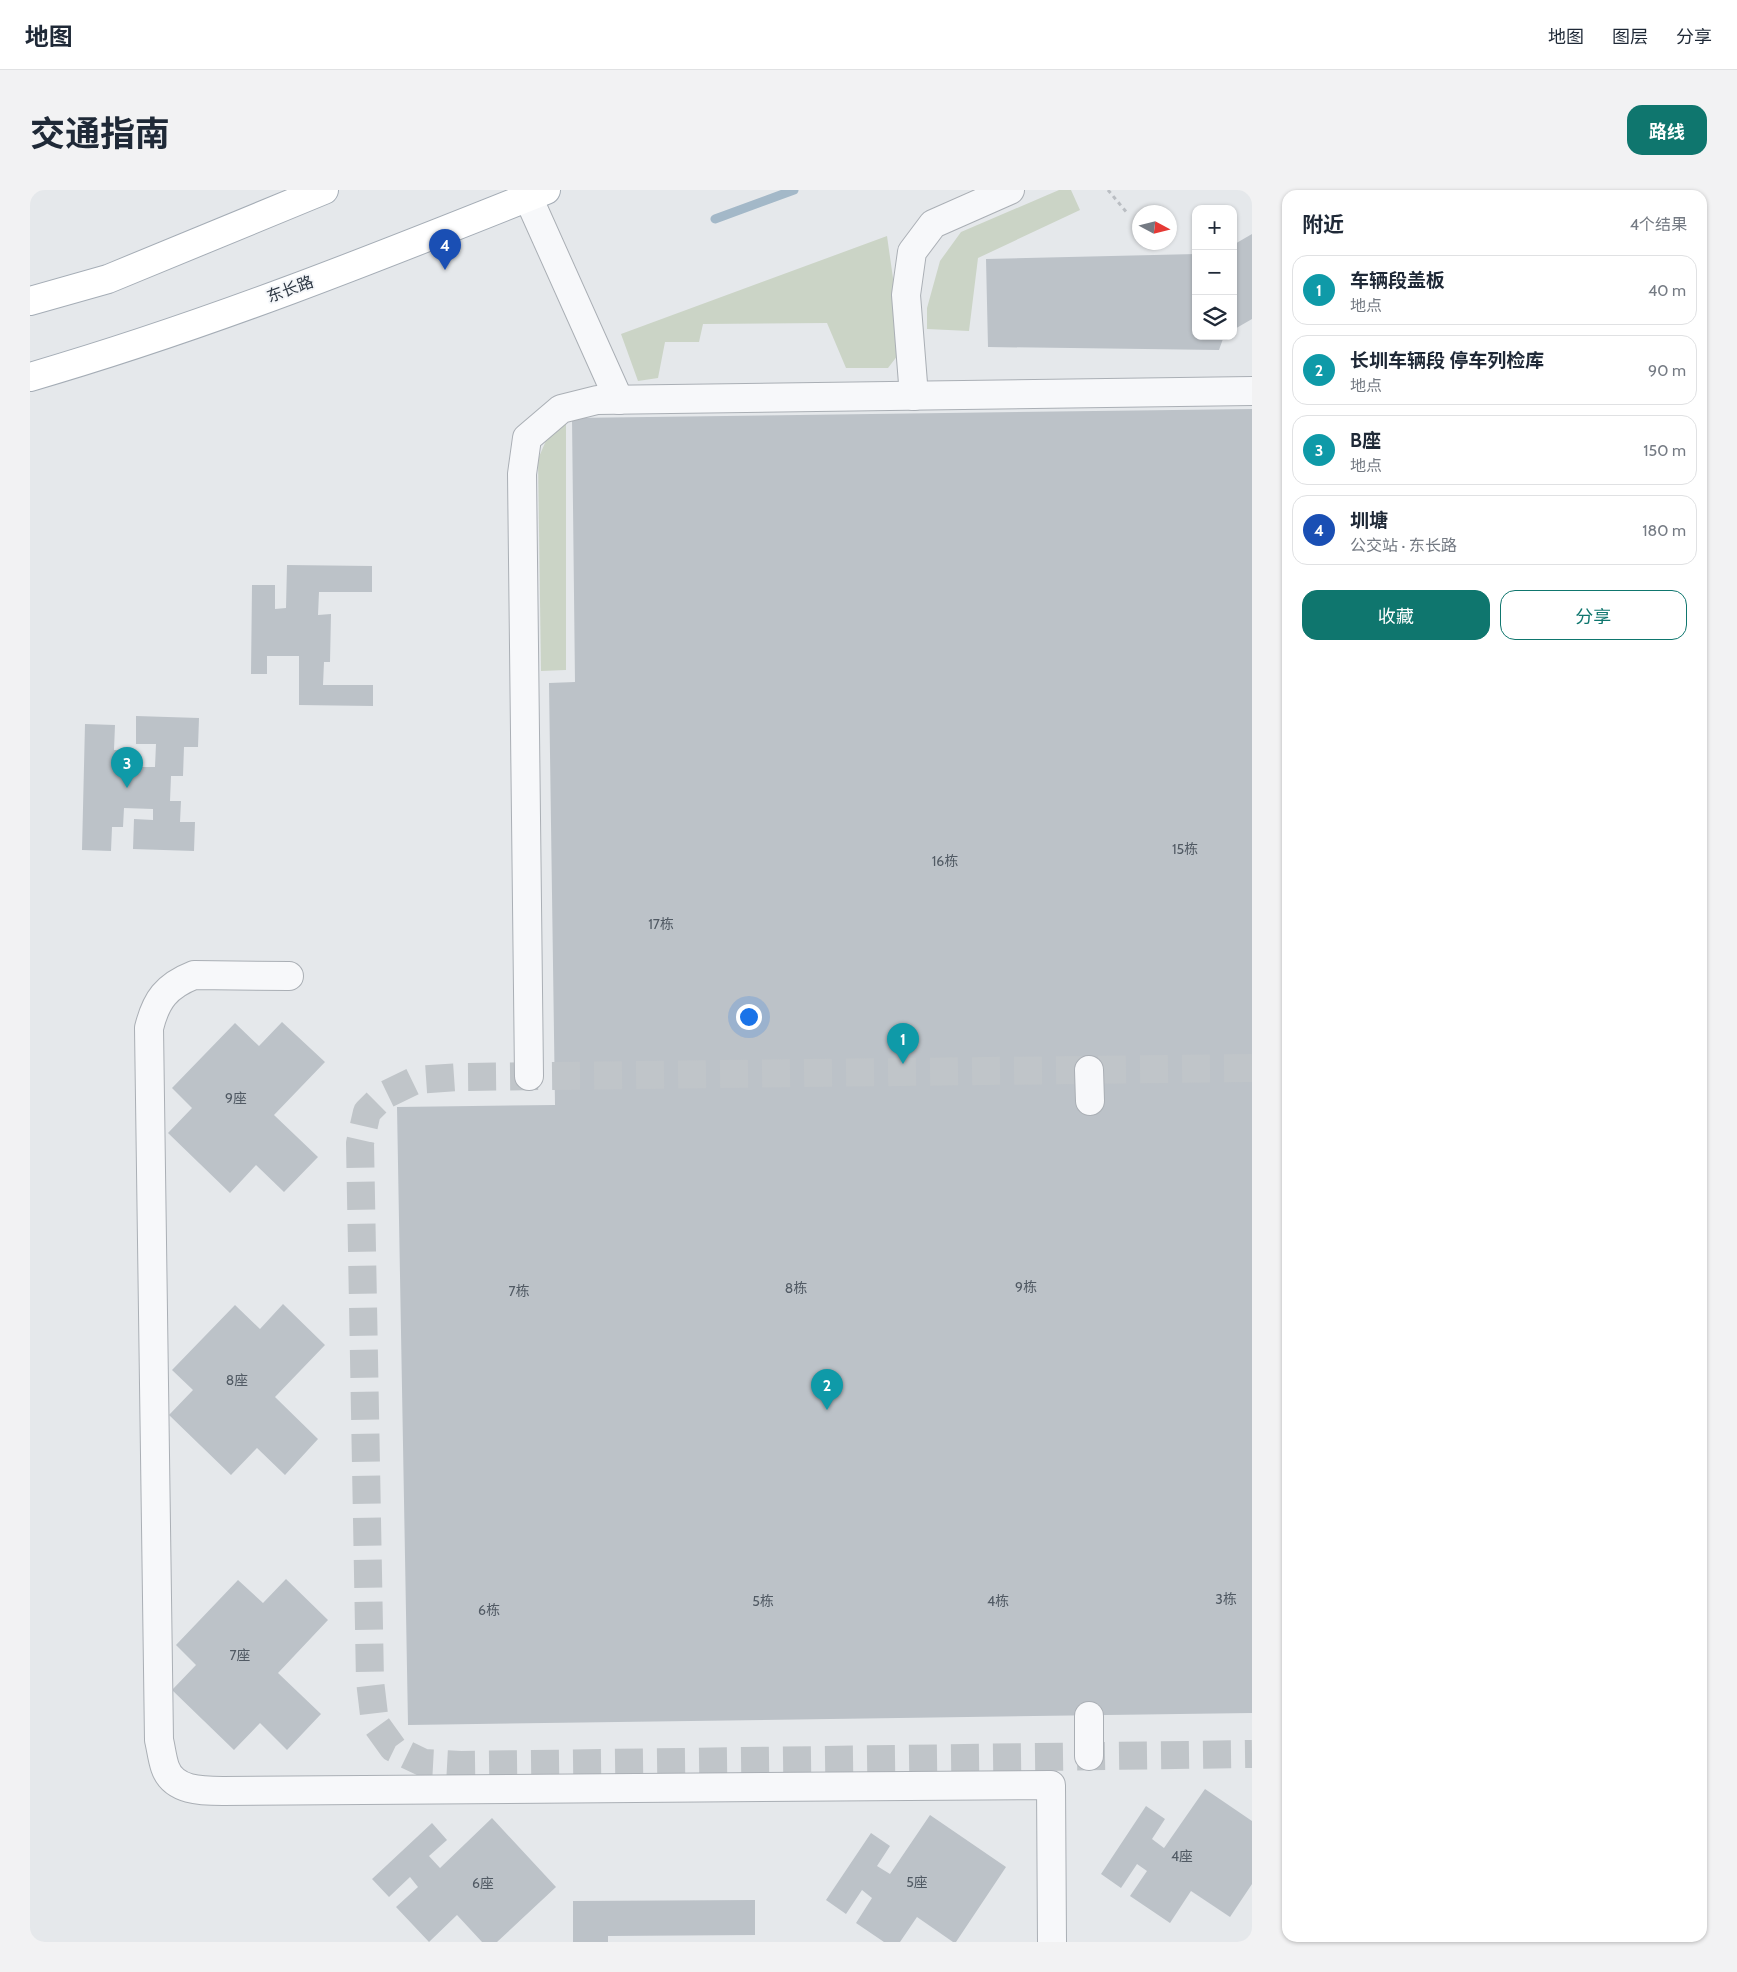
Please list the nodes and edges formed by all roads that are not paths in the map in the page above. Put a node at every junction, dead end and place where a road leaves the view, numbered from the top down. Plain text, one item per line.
1 (324, 190) edge
2 (1010, 190) edge
3 (537, 194) edge
4 (30, 284) edge
5 (72, 289) junction
6 (30, 301) edge
7 (63, 367) junction
8 (30, 377) edge
9 (30, 386) edge
10 (1252, 392) edge
11 (914, 396) junction
12 (620, 400) junction
13 (290, 976) dead end
14 (1089, 1070) dead end
15 (529, 1076) dead end
16 (1090, 1100) dead end
17 (1089, 1716) dead end
18 (1089, 1756) dead end
19 (1052, 1942) edge

1 - 5 main road
2 - 11 lane
3 - 7 main road, 东长路
3 - 12 lane
4 - 5 main road
5 - 6 main road
7 - 8 main road, 东长路
7 - 9 main road
10 - 11 lane
11 - 12 lane
12 - 15 lane
13 - 19 lane
14 - 16 lane
17 - 18 lane

